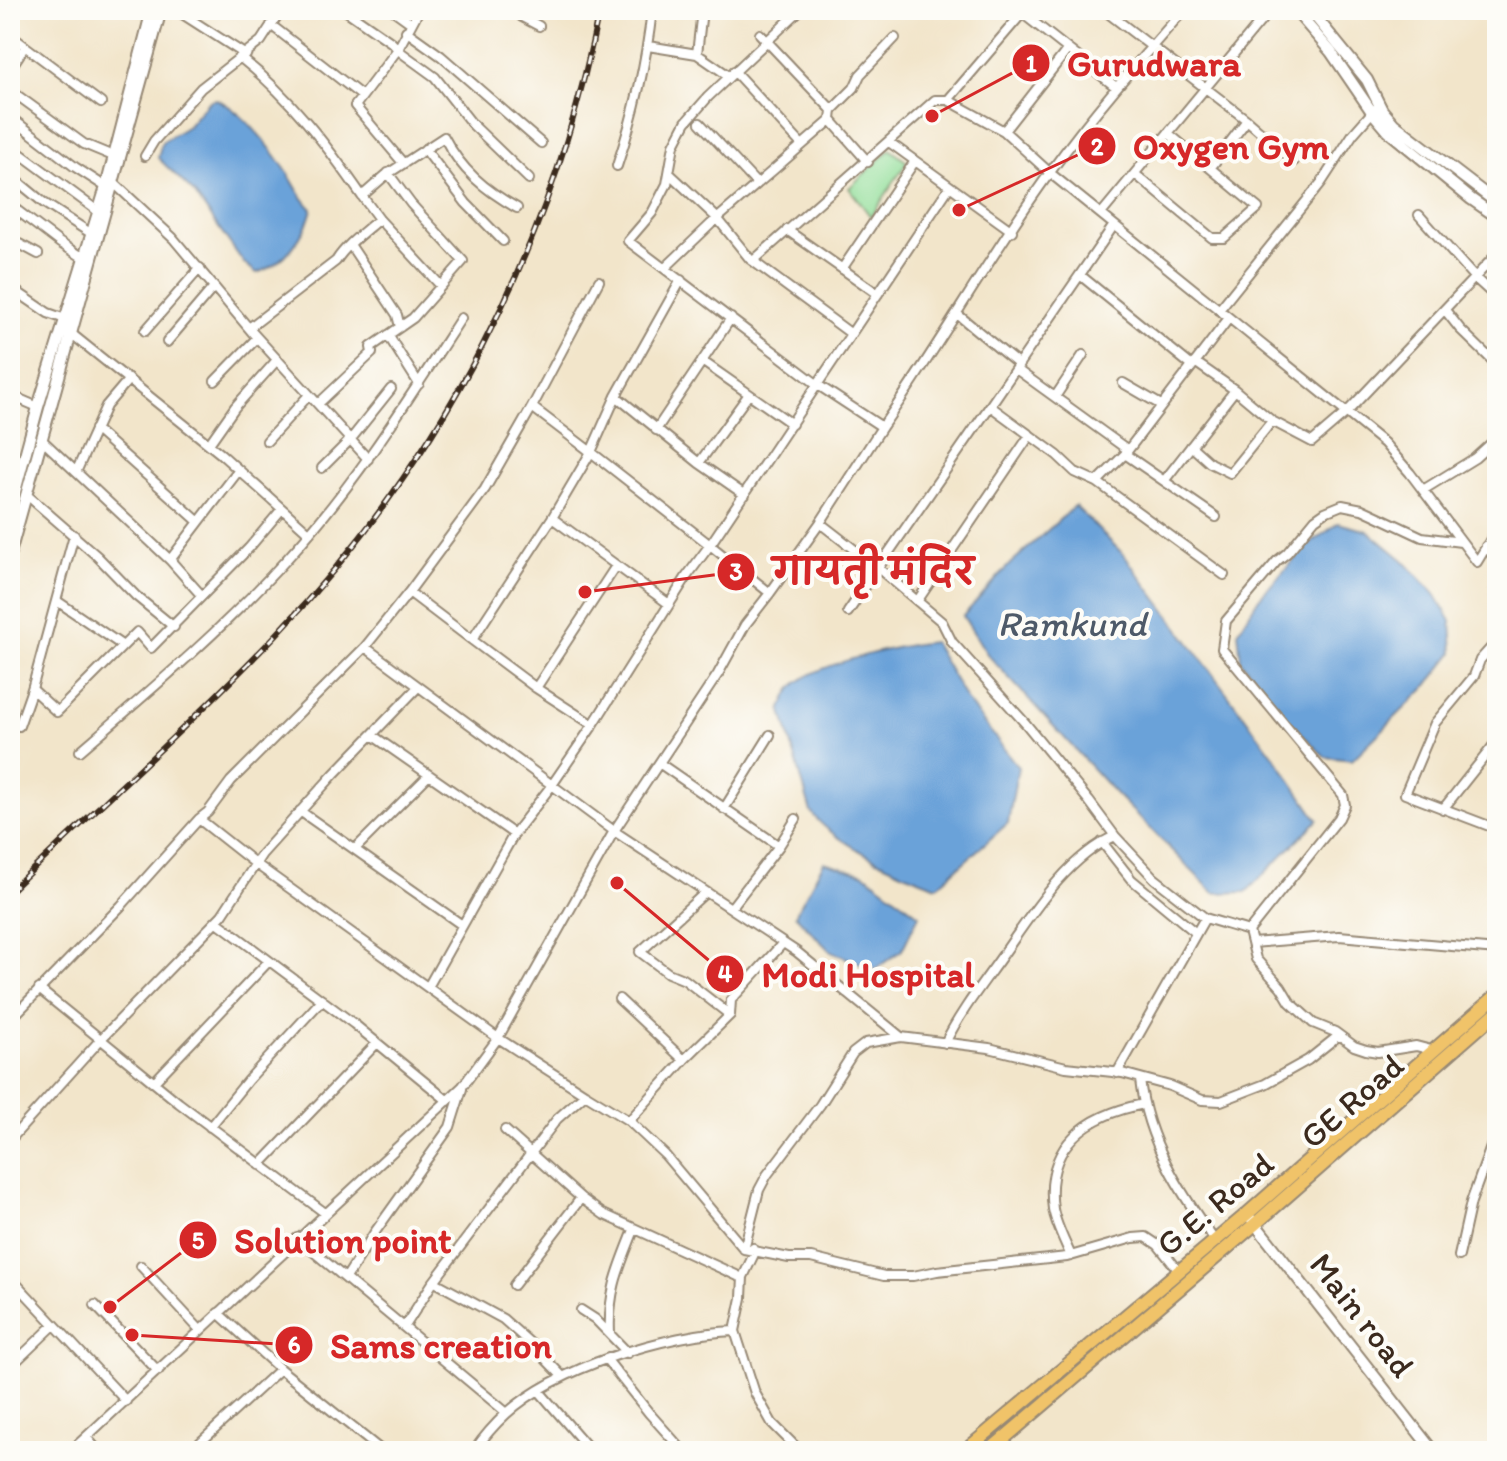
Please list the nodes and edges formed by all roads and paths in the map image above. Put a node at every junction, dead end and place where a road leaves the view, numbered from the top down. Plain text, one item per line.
1 (152, 10) edge
2 (161, 10) edge
3 (176, 10) edge
4 (281, 10) edge
5 (345, 10) edge
6 (393, 10) edge
7 (419, 10) edge
8 (516, 10) edge
9 (652, 10) edge
10 (702, 10) edge
11 (800, 10) edge
12 (1104, 10) edge
13 (1184, 10) edge
14 (1270, 10) edge
15 (1295, 10) edge
16 (1310, 10) edge
17 (1024, 12) edge
18 (271, 25) junction
19 (539, 26) dead end
20 (408, 27) junction
21 (760, 34) dead end
22 (10, 35) edge
23 (895, 38) dead end
24 (768, 43) junction
25 (25, 46) junction
26 (648, 46) junction
27 (1150, 48) junction
28 (398, 49) junction
29 (1068, 49) junction
30 (697, 54) junction
31 (243, 56) junction
32 (10, 69) edge
33 (732, 74) junction
34 (1116, 87) junction
35 (1206, 89) junction
36 (10, 90) edge
37 (362, 96) junction
38 (948, 100) junction
39 (101, 103) dead end
40 (1375, 109) junction
41 (832, 115) junction
42 (10, 117) edge
43 (1247, 120) junction
44 (700, 123) dead end
45 (1004, 131) junction
46 (1168, 133) junction
47 (889, 142) junction
48 (541, 143) dead end
49 (802, 145) junction
50 (10, 146) edge
51 (425, 149) junction
52 (113, 156) junction
53 (145, 156) dead end
54 (915, 161) junction
55 (1294, 161) dead end
56 (868, 162) junction
57 (403, 163) junction
58 (617, 166) dead end
59 (1211, 167) junction
60 (388, 173) junction
61 (1050, 173) junction
62 (670, 174) junction
63 (1135, 174) junction
64 (10, 175) edge
65 (529, 179) dead end
66 (757, 184) junction
67 (950, 186) junction
68 (111, 187) junction
69 (362, 196) junction
70 (1497, 203) edge
71 (10, 205) edge
72 (517, 208) dead end
73 (99, 212) junction
74 (1101, 214) junction
75 (1419, 215) dead end
76 (1497, 217) edge
77 (717, 218) junction
78 (379, 219) junction
79 (1114, 225) junction
80 (787, 230) junction
81 (1012, 231) junction
82 (92, 234) junction
83 (10, 239) edge
84 (503, 241) dead end
85 (351, 246) junction
86 (38, 254) dead end
87 (1497, 254) edge
88 (84, 258) junction
89 (753, 261) junction
90 (200, 268) junction
91 (665, 268) junction
92 (842, 269) junction
93 (1080, 275) junction
94 (1474, 277) junction
95 (681, 280) junction
96 (599, 281) dead end
97 (441, 286) junction
98 (10, 287) edge
99 (213, 288) junction
100 (878, 294) junction
101 (1497, 298) edge
102 (1219, 310) junction
103 (1445, 310) junction
104 (957, 314) junction
105 (461, 318) dead end
106 (731, 318) junction
107 (1229, 318) junction
108 (70, 321) junction
109 (400, 327) junction
110 (249, 328) junction
111 (145, 331) dead end
112 (850, 333) junction
113 (73, 335) junction
114 (388, 335) junction
115 (257, 338) junction
116 (167, 342) dead end
117 (1083, 355) dead end
118 (277, 360) junction
119 (702, 361) junction
120 (1194, 364) junction
121 (1497, 365) edge
122 (1018, 367) junction
123 (129, 379) junction
124 (215, 381) dead end
125 (1123, 383) dead end
126 (419, 384) junction
127 (818, 385) junction
128 (391, 389) dead end
129 (1235, 390) junction
130 (749, 394) junction
131 (10, 395) edge
132 (309, 395) junction
133 (616, 396) junction
134 (1055, 397) junction
135 (318, 404) junction
136 (1161, 405) junction
137 (990, 406) junction
138 (38, 407) junction
139 (532, 407) junction
140 (1347, 412) junction
141 (1272, 421) junction
142 (792, 424) junction
143 (882, 427) junction
144 (95, 429) junction
145 (656, 430) junction
146 (1030, 435) junction
147 (1497, 438) edge
148 (351, 439) junction
149 (42, 440) junction
150 (267, 441) dead end
151 (209, 444) junction
152 (1191, 446) junction
153 (591, 452) junction
154 (1127, 452) junction
155 (368, 459) junction
156 (699, 463) junction
157 (322, 468) dead end
158 (77, 470) junction
159 (239, 470) junction
160 (1164, 481) junction
161 (1097, 482) junction
162 (1423, 490) junction
163 (745, 495) junction
164 (12, 496) edge
165 (27, 497) junction
166 (10, 510) edge
167 (281, 510) junction
168 (1216, 517) dead end
169 (552, 518) junction
170 (199, 522) junction
171 (820, 523) junction
172 (1497, 529) edge
173 (309, 533) junction
174 (74, 535) junction
175 (1461, 542) junction
176 (710, 545) junction
177 (1486, 546) junction
178 (10, 553) edge
179 (1497, 554) edge
180 (170, 560) junction
181 (1497, 561) edge
182 (616, 566) junction
183 (878, 568) junction
184 (1224, 575) dead end
185 (409, 592) junction
186 (770, 593) junction
187 (202, 596) junction
188 (918, 600) junction
189 (57, 601) junction
190 (669, 604) junction
191 (848, 612) dead end
192 (174, 627) junction
193 (472, 640) junction
194 (1497, 641) edge
195 (123, 646) junction
196 (365, 647) junction
197 (418, 687) junction
198 (536, 688) junction
199 (32, 689) junction
200 (593, 725) junction
201 (19, 726) dead end
202 (372, 735) junction
203 (770, 735) dead end
204 (1497, 741) edge
205 (80, 751) dead end
206 (659, 763) junction
207 (429, 775) junction
208 (552, 785) junction
209 (724, 809) junction
210 (1443, 809) junction
211 (300, 811) junction
212 (199, 819) junction
213 (796, 819) dead end
214 (1497, 829) edge
215 (614, 831) junction
216 (514, 834) junction
217 (1115, 836) junction
218 (1102, 842) junction
219 (779, 846) junction
220 (355, 849) junction
221 (256, 864) junction
222 (706, 892) junction
223 (731, 908) junction
224 (1205, 918) junction
225 (216, 921) junction
226 (462, 925) junction
227 (1249, 931) junction
228 (1196, 933) junction
229 (783, 943) junction
230 (1252, 943) junction
231 (1497, 950) edge
232 (269, 961) junction
233 (428, 987) junction
234 (39, 989) junction
235 (1497, 995) edge
236 (619, 999) dead end
237 (322, 1000) junction
238 (1497, 1012) edge
239 (730, 1015) junction
240 (10, 1020) edge
241 (1338, 1036) junction
242 (901, 1037) junction
243 (498, 1038) junction
244 (101, 1039) junction
245 (377, 1043) junction
246 (945, 1043) junction
247 (1440, 1054) junction
248 (684, 1060) junction
249 (1117, 1073) junction
250 (1140, 1080) junction
251 (154, 1082) junction
252 (462, 1087) junction
253 (585, 1094) junction
254 (448, 1101) junction
255 (1144, 1104) junction
256 (629, 1121) junction
257 (210, 1127) junction
258 (505, 1130) dead end
259 (1496, 1137) edge
260 (10, 1140) edge
261 (531, 1153) junction
262 (260, 1165) junction
263 (581, 1198) junction
264 (325, 1213) junction
265 (1251, 1219) junction
266 (634, 1230) junction
267 (297, 1238) junction
268 (747, 1239) junction
269 (1215, 1241) junction
270 (744, 1249) junction
271 (755, 1251) junction
272 (1071, 1256) junction
273 (1459, 1256) dead end
274 (141, 1266) dead end
275 (1179, 1271) junction
276 (738, 1276) dead end
277 (10, 1277) edge
278 (346, 1278) junction
279 (435, 1282) junction
280 (514, 1285) dead end
281 (95, 1305) dead end
282 (581, 1310) dead end
283 (218, 1313) junction
284 (54, 1325) junction
285 (405, 1326) junction
286 (200, 1330) junction
287 (735, 1331) junction
288 (610, 1333) junction
289 (628, 1353) junction
290 (607, 1360) junction
291 (10, 1367) edge
292 (280, 1369) junction
293 (158, 1371) junction
294 (563, 1377) junction
295 (539, 1391) junction
296 (126, 1401) junction
297 (507, 1413) junction
298 (86, 1437) junction
299 (197, 1449) edge
300 (71, 1451) edge
301 (98, 1451) edge
302 (382, 1451) edge
303 (474, 1451) edge
304 (591, 1451) edge
305 (683, 1451) edge
306 (800, 1451) edge
307 (965, 1451) edge
308 (989, 1451) edge
309 (1433, 1451) edge

1 - 52 street
2 - 68 street
3 - 31 street
4 - 18 street
5 - 28 street
6 - 20 street
7 - 20 street
8 - 19 street
9 - 26 street
10 - 30 street
11 - 24 street
12 - 27 street
13 - 27 street
14 - 35 street
15 - 40 street
16 - 40 street
17 - 29 street
17 - 38 street
18 - 31 street
18 - 37 street
20 - 28 street
20 - 48 street
21 - 24 street
22 - 25 street
23 - 41 street
24 - 33 street
24 - 41 street
25 - 32 street
25 - 39 street
26 - 30 street
26 - 58 street
27 - 34 street
27 - 35 street
28 - 37 street
28 - 65 street
29 - 34 street
29 - 45 street
30 - 33 street
31 - 53 street
31 - 69 street
33 - 49 street
33 - 62 street
34 - 61 street
35 - 43 street
35 - 46 street
36 - 52 street
37 - 57 street
38 - 45 street
38 - 47 street
40 - 70 street
40 - 76 street
40 - 102 street
41 - 49 street
41 - 56 street
42 - 68 street
43 - 55 street
43 - 59 street
44 - 66 street
45 - 61 street
46 - 59 street
46 - 63 street
47 - 54 street
47 - 56 street
49 - 66 street
50 - 73 street
51 - 57 street
51 - 72 street
51 - 84 street
52 - 68 street
54 - 67 street
54 - 92 street
56 - 80 street
57 - 60 street
59 - 63 street
60 - 69 street
60 - 97 street
61 - 74 street
61 - 81 street
62 - 77 street
62 - 91 street
63 - 74 street
64 - 82 street
66 - 77 street
67 - 81 street
67 - 100 street
68 - 73 street
68 - 90 street
68 - 108 street
69 - 78 street
71 - 88 street
73 - 82 street
74 - 79 street
75 - 94 street
77 - 89 street
77 - 91 street
78 - 85 street
78 - 97 street
79 - 93 street
79 - 102 street
80 - 89 street
80 - 92 street
81 - 104 street
82 - 88 street
83 - 86 street
85 - 109 street
85 - 110 street
87 - 94 street
88 - 108 street
89 - 112 street
90 - 99 street
90 - 111 street
91 - 95 street
92 - 100 street
93 - 120 street
93 - 122 street
94 - 101 street
94 - 103 street
95 - 106 street
95 - 133 street
96 - 139 street
97 - 109 street
98 - 108 street
99 - 110 street
99 - 116 street
100 - 112 street
102 - 107 street
103 - 121 street
103 - 140 street
104 - 122 street
104 - 143 street
105 - 126 street
106 - 119 street
106 - 127 street
107 - 120 street
107 - 140 street
108 - 113 street
108 - 138 street
109 - 114 street
110 - 115 street
112 - 127 street
113 - 123 street
113 - 149 street
114 - 126 street
114 - 135 street
115 - 118 street
115 - 124 street
117 - 134 street
118 - 132 street
118 - 151 street
119 - 130 street
119 - 145 street
120 - 129 street
120 - 136 street
122 - 134 street
122 - 137 street
123 - 144 street
123 - 151 street
125 - 136 street
126 - 155 street
127 - 142 street
127 - 143 street
128 - 148 street
129 - 141 street
129 - 152 street
130 - 142 street
130 - 156 street
131 - 138 street
132 - 135 street
132 - 150 street
133 - 145 street
133 - 153 street
134 - 154 street
135 - 148 street
136 - 154 street
137 - 146 street
137 - 183 street
138 - 164 street
139 - 153 street
139 - 185 street
140 - 141 street
140 - 162 street
141 - 152 street
142 - 163 street
143 - 171 street
144 - 158 street
144 - 170 street
145 - 156 street
146 - 161 street
146 - 188 street
147 - 162 street
148 - 155 street
148 - 157 street
149 - 158 street
149 - 165 street
151 - 159 street
152 - 160 street
153 - 169 street
153 - 176 street
154 - 160 street
154 - 161 street
155 - 173 street
156 - 163 street
158 - 180 street
159 - 167 street
159 - 170 street
160 - 168 street
161 - 184 street
162 - 175 street
163 - 176 street
164 - 165 street
164 - 166 street
165 - 174 street
165 - 178 street
167 - 173 street
167 - 187 street
169 - 182 street
169 - 193 street
170 - 180 street
171 - 183 street
171 - 186 street
172 - 177 street
173 - 205 street
174 - 189 street
174 - 192 street
175 - 177 street
175 - 227 street
176 - 186 street
176 - 190 street
177 - 179 street
177 - 181 street
180 - 187 street
182 - 190 street
182 - 198 street
183 - 188 street
183 - 191 street
185 - 193 street
185 - 196 street
186 - 206 street
187 - 192 street
188 - 217 street
189 - 195 street
189 - 199 street
190 - 200 street
192 - 195 street
193 - 198 street
194 - 210 street
195 - 199 street
196 - 197 street
196 - 212 street
197 - 202 street
197 - 208 street
198 - 200 street
199 - 201 street
200 - 208 street
202 - 207 street
202 - 211 street
203 - 209 street
204 - 210 street
206 - 209 street
206 - 215 street
207 - 216 street
207 - 220 street
208 - 215 street
208 - 216 street
209 - 219 street
210 - 214 street
211 - 220 street
211 - 221 street
212 - 221 street
212 - 234 street
213 - 219 street
215 - 222 street
215 - 243 street
216 - 226 street
217 - 218 street
217 - 224 street
218 - 228 street
218 - 246 street
219 - 223 street
220 - 226 street
221 - 225 street
221 - 233 street
222 - 223 street
222 - 239 street
223 - 229 street
224 - 227 street
224 - 228 street
225 - 232 street
225 - 244 street
226 - 233 street
227 - 230 street
228 - 249 street
229 - 239 street
229 - 242 street
230 - 231 street
230 - 241 street
232 - 237 street
232 - 251 street
233 - 243 street
234 - 240 street
234 - 244 street
235 - 247 main road
236 - 248 street
237 - 245 street
237 - 257 street
238 - 247 main road, GE Road
239 - 248 street
241 - 247 street
241 - 250 street
242 - 246 street
242 - 268 street
243 - 252 street
243 - 253 street
244 - 251 street
244 - 260 street
245 - 254 street
245 - 262 street
246 - 249 street
247 - 265 main road, GE Road
248 - 256 street
249 - 250 street
250 - 255 street
251 - 257 street
252 - 254 street
252 - 278 street
253 - 256 street
253 - 261 street
254 - 264 street
255 - 269 street
255 - 272 street
256 - 270 street
257 - 262 street
258 - 261 street
259 - 273 street
261 - 263 street
261 - 279 street
262 - 264 street
263 - 266 street
263 - 280 street
264 - 267 street
265 - 269 main road, G.E. Road
265 - 308 main road, GE Road
265 - 309 street, Main road
266 - 276 street
266 - 288 street
267 - 278 street
267 - 283 street
268 - 270 street
268 - 271 street
269 - 275 main road, G.E. Road
270 - 271 street
271 - 272 street
271 - 287 street
272 - 275 street
274 - 286 street
275 - 307 main road, G.E. Road
277 - 284 street
278 - 285 street
279 - 285 street
279 - 294 street
281 - 293 street
282 - 288 street
283 - 286 street
283 - 292 street
284 - 291 street
284 - 296 street
285 - 297 street
286 - 293 street
287 - 289 street
287 - 306 street
288 - 289 street
289 - 290 street
290 - 294 street
290 - 305 street
292 - 299 street
292 - 302 street
293 - 296 street
294 - 295 street
295 - 297 street
295 - 304 street
296 - 298 street
297 - 303 street
298 - 300 street
298 - 301 street

